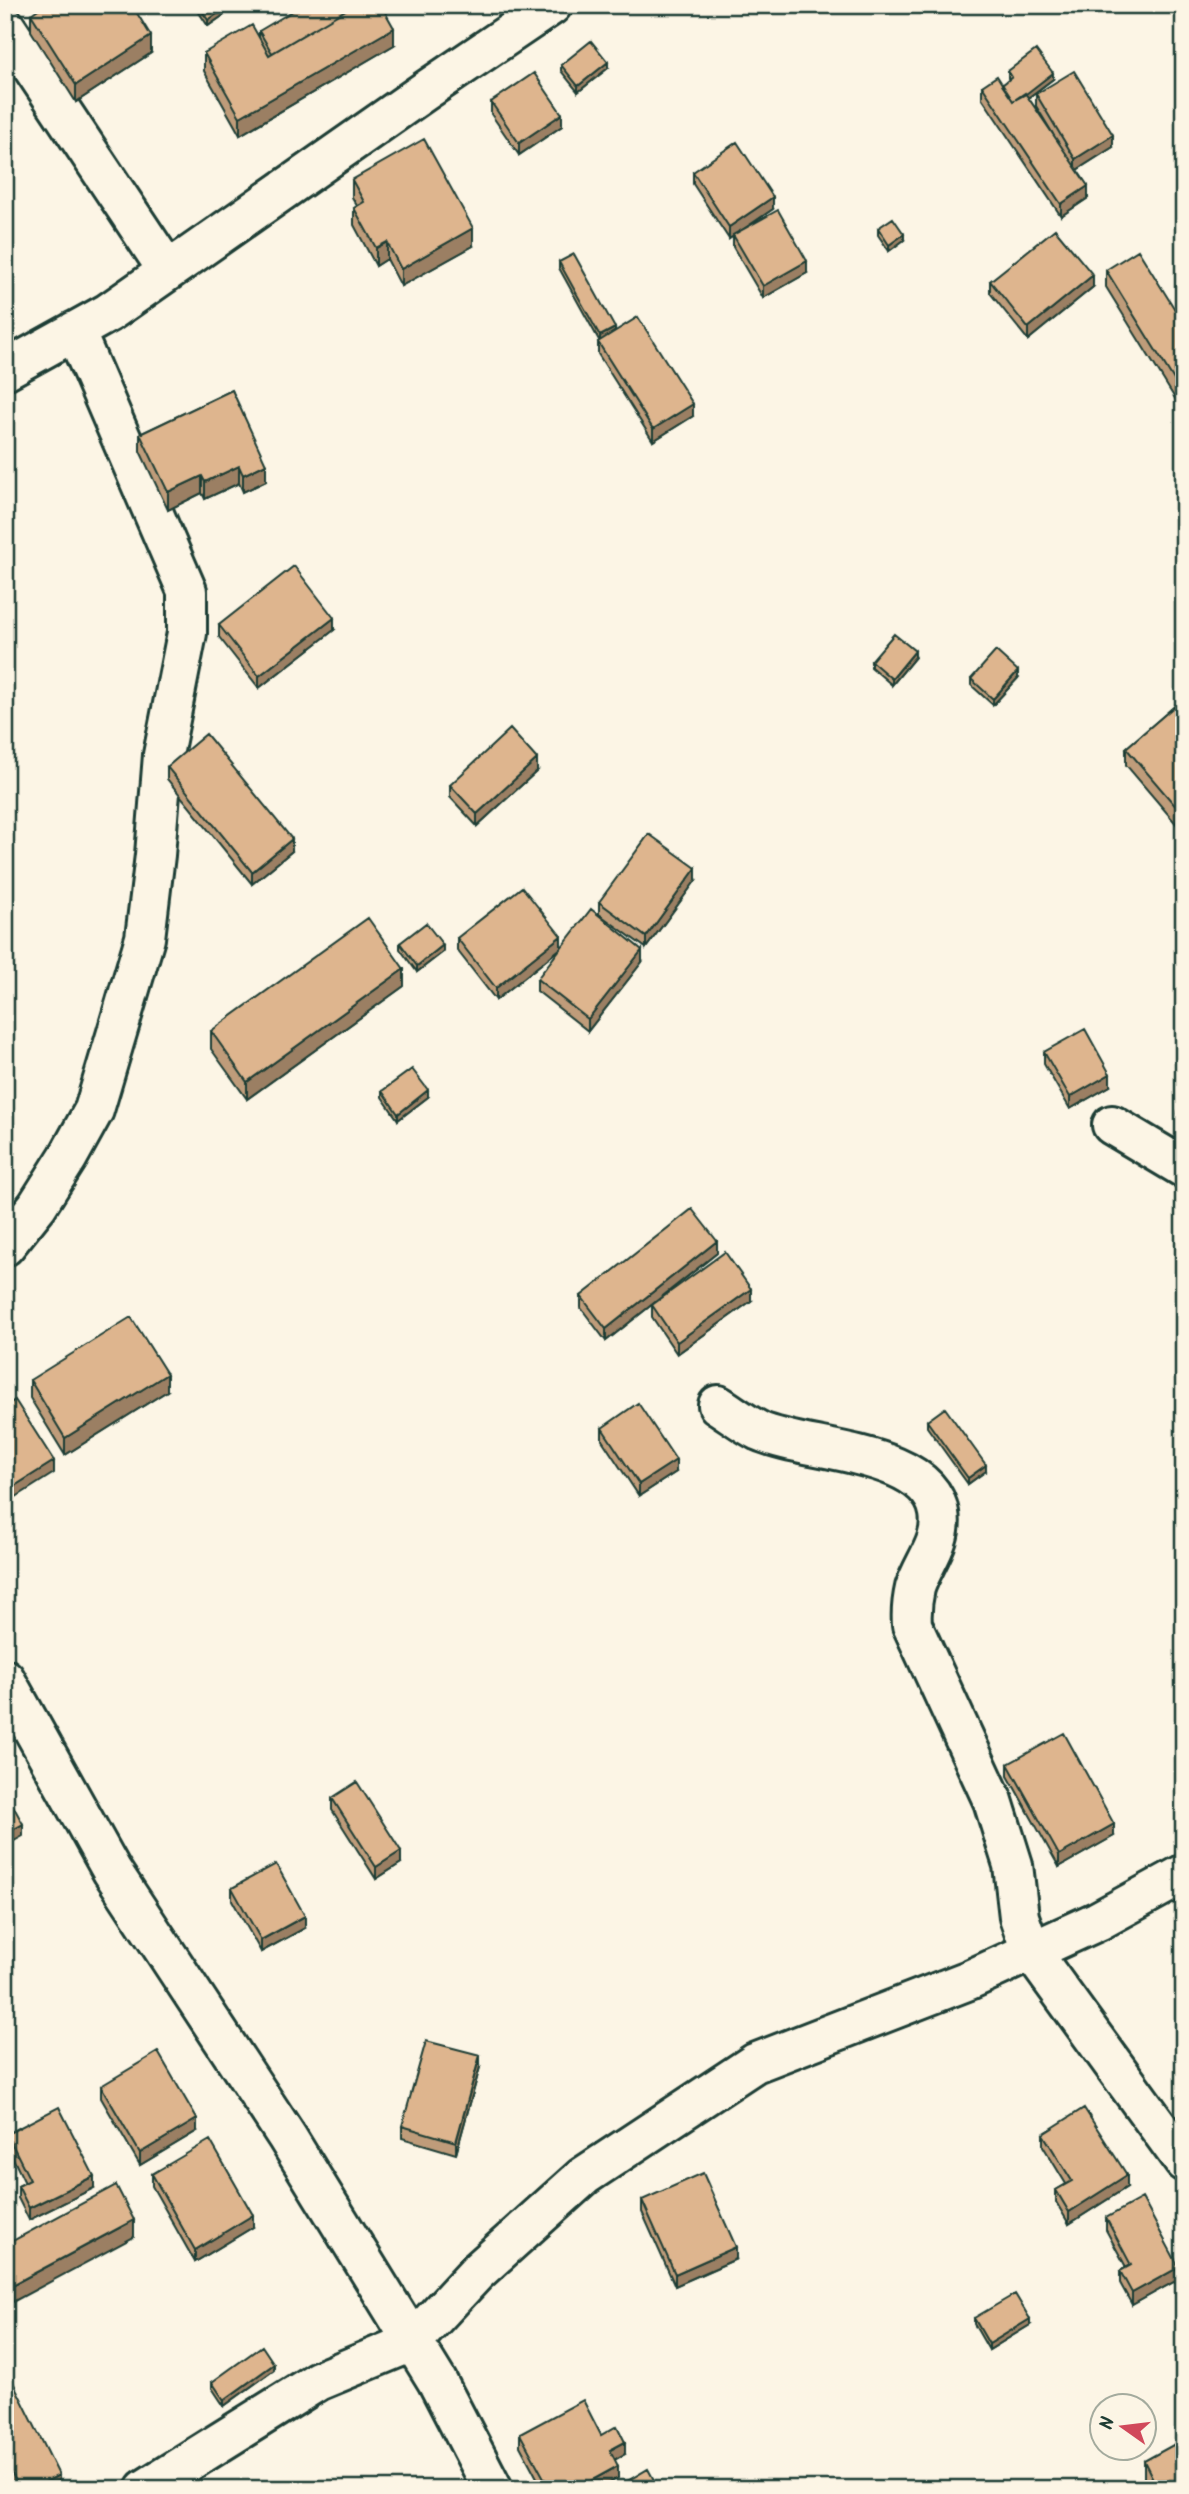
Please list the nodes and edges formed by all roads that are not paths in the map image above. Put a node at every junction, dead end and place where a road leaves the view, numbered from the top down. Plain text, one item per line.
1 (552, 5) edge
2 (5, 26) edge
3 (167, 271) junction
4 (75, 331) junction
5 (5, 370) edge
6 (1112, 1125) dead end
7 (1184, 1168) edge
8 (5, 1246) edge
9 (718, 1405) dead end
10 (5, 1679) edge
11 (1184, 1874) edge
12 (1031, 1951) junction
13 (1184, 2162) edge
14 (412, 2342) junction
15 (145, 2489) edge
16 (493, 2489) edge

1 - 3 street
2 - 3 street
3 - 4 street
4 - 5 street
4 - 8 street
6 - 7 street
9 - 12 street
10 - 14 street
11 - 12 street
12 - 13 street
12 - 14 street
14 - 15 street
14 - 16 street

